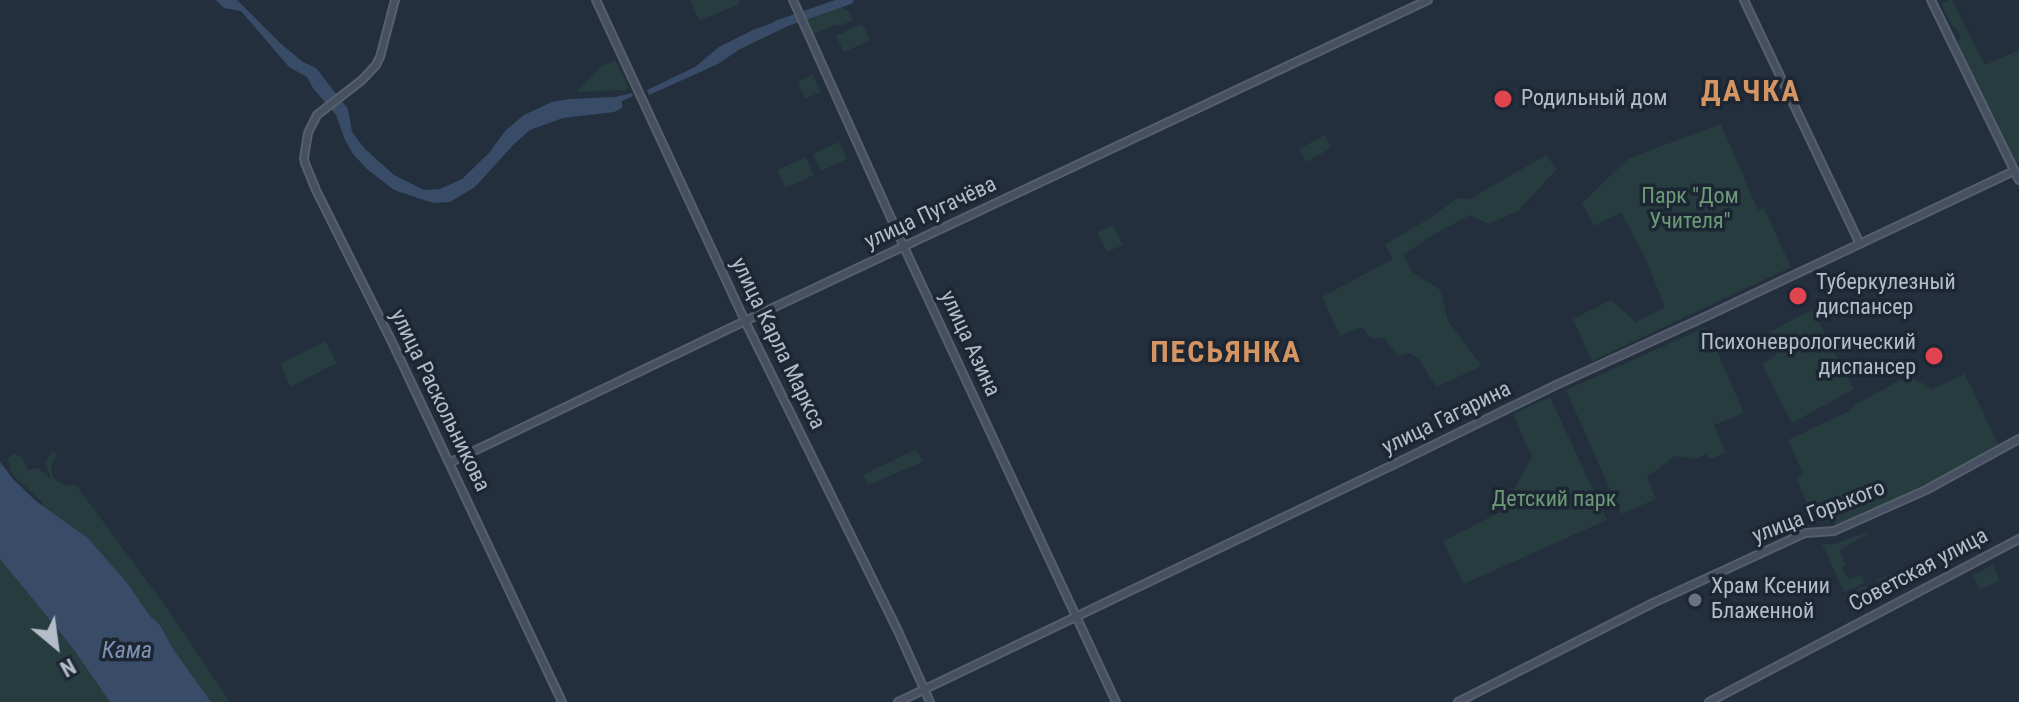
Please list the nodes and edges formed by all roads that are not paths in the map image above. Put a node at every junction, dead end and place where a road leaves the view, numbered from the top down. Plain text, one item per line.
1 (395, 0) edge
2 (596, 0) edge
3 (793, 0) edge
4 (1428, 0) edge
5 (1744, 0) edge
6 (1931, 0) edge
7 (2014, 171) junction
8 (2019, 180) edge
9 (1860, 244) junction
10 (904, 247) junction
11 (745, 321) junction
12 (2019, 439) edge
13 (449, 463) junction
14 (2019, 539) edge
15 (1076, 616) junction
16 (924, 689) junction
17 (562, 702) edge
18 (898, 702) edge
19 (930, 702) edge
20 (1116, 702) edge
21 (1458, 702) edge
22 (1709, 702) edge

1 - 13 street, улица Раскольникова
2 - 11 street, улица Карла Маркса
3 - 10 street, улица Азина
4 - 10 street, улица Пугачёва
5 - 9 street
6 - 7 street
7 - 8 street
7 - 9 street, улица Гагарина
9 - 15 street, улица Гагарина
10 - 11 street, улица Пугачёва
10 - 15 street, улица Азина
11 - 13 street, улица Пугачёва
11 - 16 street, улица Карла Маркса
12 - 21 street, улица Горького
13 - 17 street, улица Раскольникова
14 - 22 street, Советская улица
15 - 16 street, улица Гагарина
15 - 20 street, улица Азина
16 - 18 street, улица Гагарина
16 - 19 street, улица Карла Маркса

